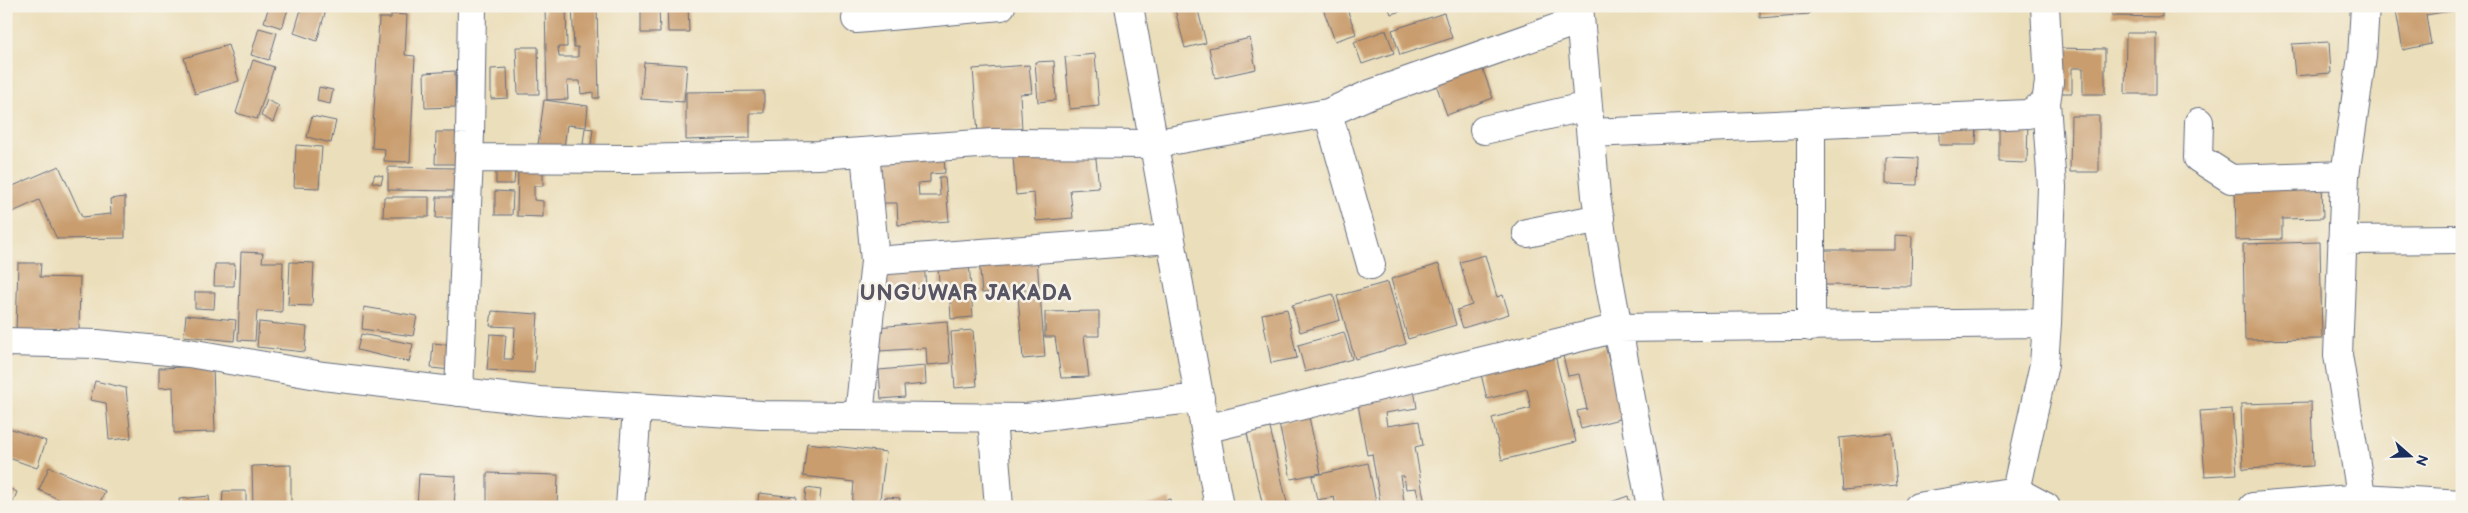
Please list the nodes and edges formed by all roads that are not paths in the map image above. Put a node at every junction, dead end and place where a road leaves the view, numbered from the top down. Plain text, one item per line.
1 (472, 6) edge
2 (1001, 6) edge
3 (1129, 6) edge
4 (2045, 6) edge
5 (2365, 6) edge
6 (1580, 13) edge
7 (856, 19) dead end
8 (2046, 103) junction
9 (1588, 106) junction
10 (1328, 113) junction
11 (1811, 122) junction
12 (2199, 122) dead end
13 (1484, 130) dead end
14 (1591, 133) junction
15 (1152, 144) junction
16 (865, 152) junction
17 (469, 158) junction
18 (2345, 175) junction
19 (1600, 218) junction
20 (1527, 233) dead end
21 (1170, 239) junction
22 (2462, 239) edge
23 (2342, 240) junction
24 (875, 261) junction
25 (1372, 265) dead end
26 (2047, 323) junction
27 (1618, 328) junction
28 (1811, 328) junction
29 (6, 342) edge
30 (459, 392) junction
31 (1200, 398) junction
32 (637, 408) junction
33 (859, 416) junction
34 (992, 418) junction
35 (1206, 429) junction
36 (2014, 499) edge
37 (2363, 502) edge
38 (2462, 504) edge
39 (630, 507) edge
40 (999, 507) edge
41 (1219, 507) edge
42 (1652, 507) edge
43 (1918, 507) edge
44 (2046, 507) edge
45 (2253, 507) edge

1 - 17 street
2 - 7 street
3 - 15 street
4 - 8 street
5 - 18 street
6 - 9 street
6 - 10 street
8 - 11 street
8 - 26 street
9 - 13 street
9 - 14 street
10 - 15 street
10 - 25 street
11 - 14 street
11 - 28 street
12 - 18 street
14 - 19 street
15 - 16 street
15 - 21 street
16 - 17 street
16 - 24 street
17 - 30 street
18 - 23 street
19 - 20 street
19 - 27 street
21 - 24 street
21 - 31 street
22 - 23 street
23 - 37 street
24 - 33 street
26 - 28 street
26 - 36 street
27 - 28 street
27 - 35 street
27 - 42 street
29 - 30 street
30 - 32 street
31 - 34 street
31 - 35 street
32 - 33 street
32 - 39 street
33 - 34 street
34 - 40 street
35 - 41 street
36 - 43 street
36 - 44 street
37 - 38 street
37 - 45 street

